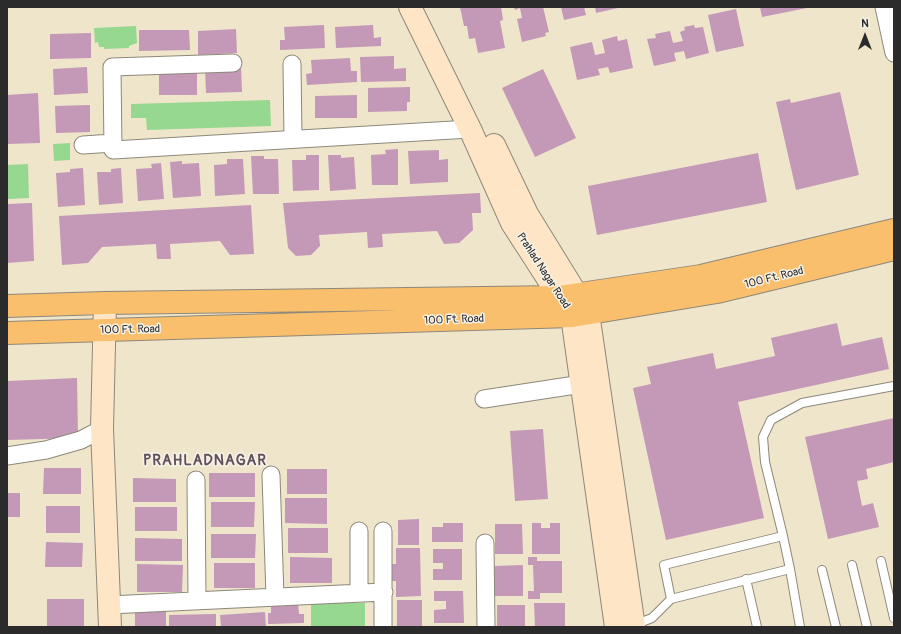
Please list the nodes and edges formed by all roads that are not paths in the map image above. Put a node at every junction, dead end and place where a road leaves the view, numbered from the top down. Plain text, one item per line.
1 (410, 7) edge
2 (427, 7) edge
3 (884, 7) edge
4 (894, 53) edge
5 (233, 62) dead end
6 (292, 64) dead end
7 (470, 129) junction
8 (293, 139) junction
9 (113, 143) junction
10 (83, 145) dead end
11 (894, 230) edge
12 (894, 249) edge
13 (568, 296) junction
14 (106, 303) junction
15 (7, 306) edge
16 (580, 315) junction
17 (104, 330) junction
18 (7, 333) edge
19 (582, 384) junction
20 (894, 386) edge
21 (484, 399) dead end
22 (102, 429) junction
23 (7, 456) edge
24 (271, 476) dead end
25 (196, 480) dead end
26 (359, 531) dead end
27 (383, 531) dead end
28 (783, 536) junction
29 (485, 543) dead end
30 (881, 561) dead end
31 (852, 565) dead end
32 (790, 569) junction
33 (822, 570) dead end
34 (746, 580) junction
35 (384, 592) junction
36 (359, 593) junction
37 (275, 597) junction
38 (671, 599) junction
39 (197, 600) junction
40 (109, 605) junction
41 (894, 618) edge
42 (628, 626) edge
43 (110, 627) edge
44 (383, 627) edge
45 (486, 627) edge
46 (758, 627) edge
47 (800, 627) edge
48 (836, 627) edge
49 (867, 627) edge

1 - 7 street, Prahlad Nagar Road
2 - 13 street
3 - 4 street
5 - 9 street
6 - 8 street
7 - 8 street
7 - 13 street, Prahlad Nagar Road
8 - 9 street
9 - 10 street
11 - 13 main road, 100 Ft. Road
12 - 16 main road, 100 Ft. Road
13 - 14 main road, 100 Ft. Road
13 - 16 street
14 - 15 main road, 100 Ft. Road
14 - 17 street
16 - 17 main road, 100 Ft. Road
16 - 19 street, Prahlad Nagar Road
16 - 42 street
17 - 18 main road, 100 Ft. Road
17 - 22 street
19 - 21 street
19 - 42 street, Prahlad Nagar Road
20 - 28 lane
22 - 23 street
22 - 40 street
24 - 37 street
25 - 39 street
26 - 36 street
27 - 35 street
28 - 32 lane
28 - 38 lane
29 - 45 street
30 - 41 lane
31 - 49 lane
32 - 34 lane
32 - 47 lane
33 - 48 lane
34 - 38 lane
34 - 46 lane
35 - 36 street
35 - 44 street
36 - 37 street
37 - 39 street
38 - 42 lane
39 - 40 street
40 - 43 street

